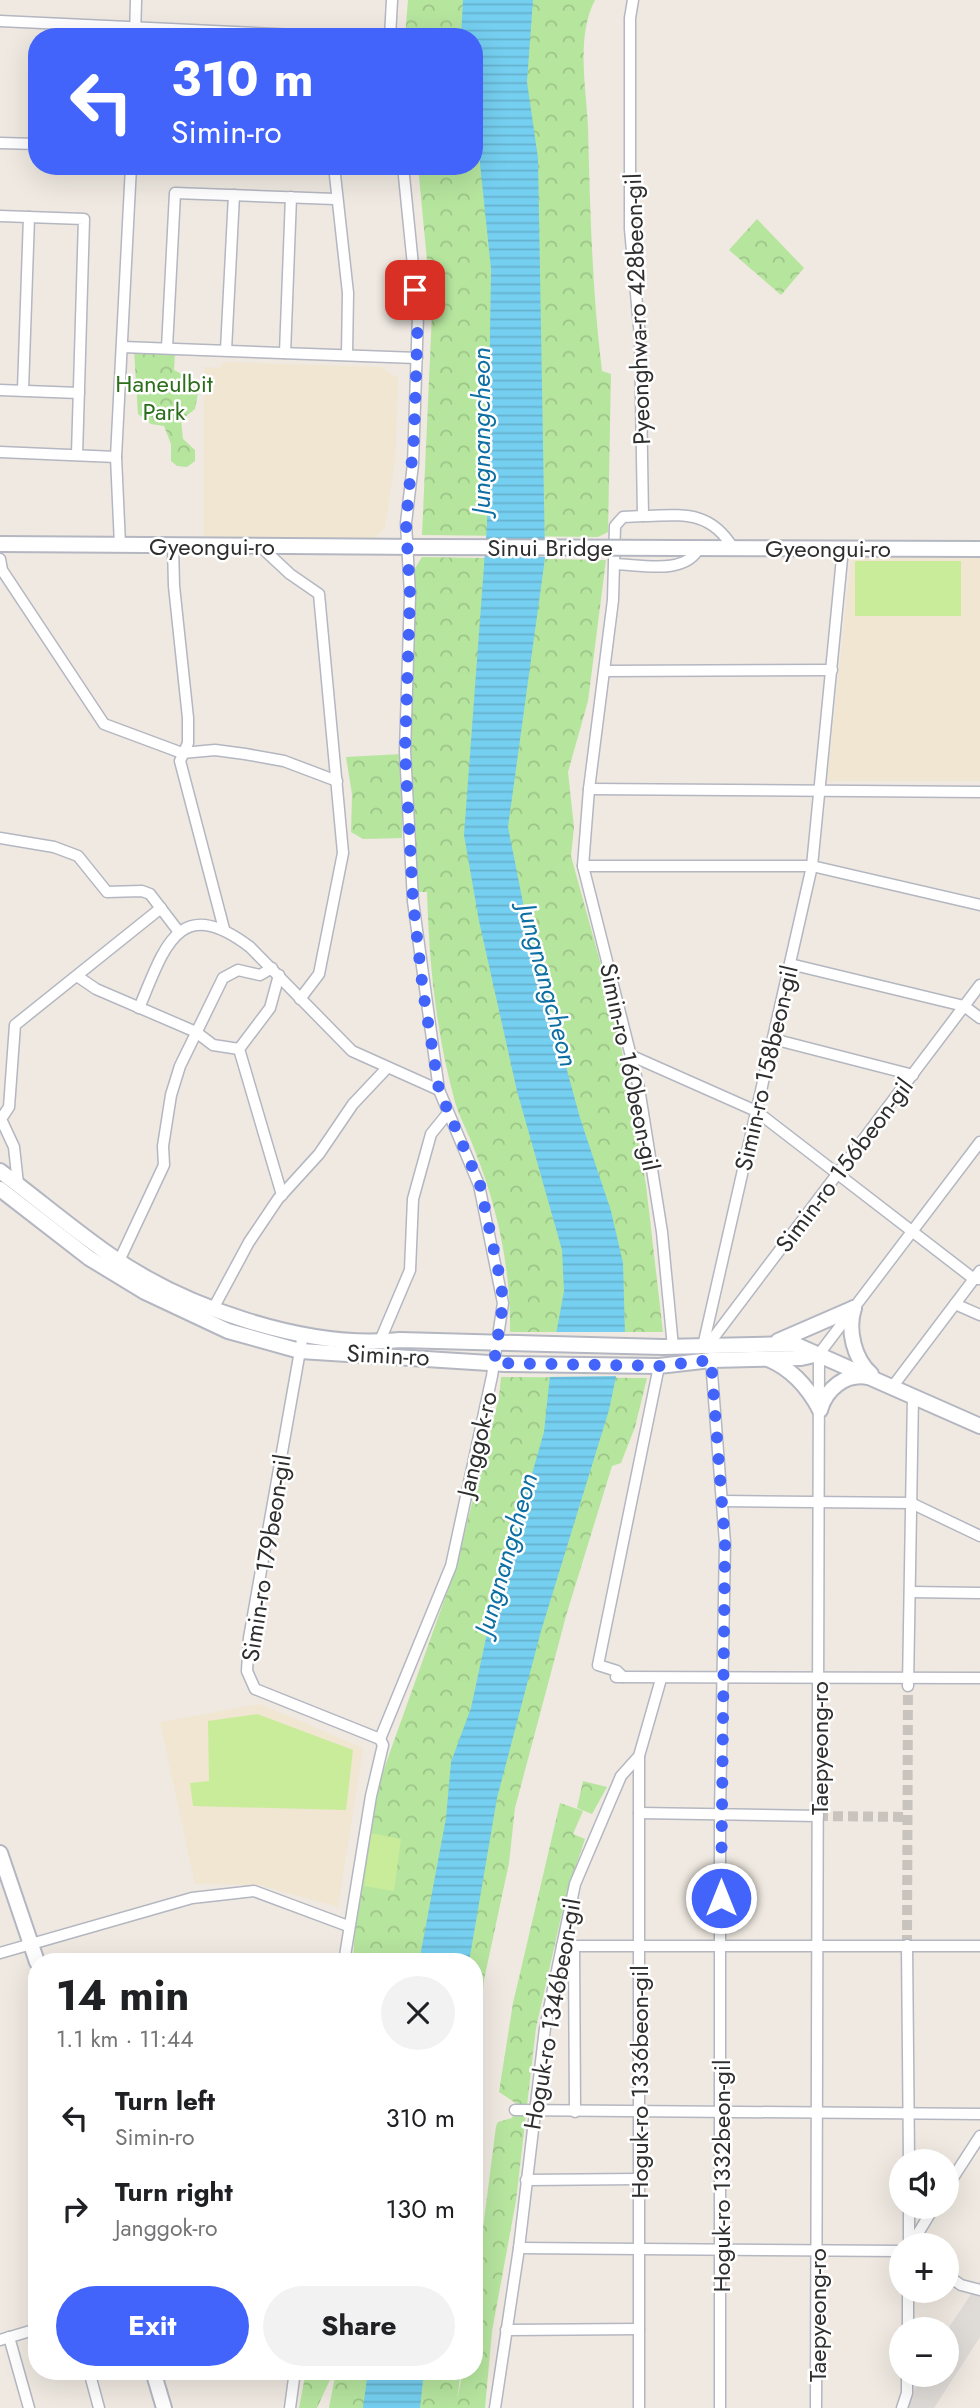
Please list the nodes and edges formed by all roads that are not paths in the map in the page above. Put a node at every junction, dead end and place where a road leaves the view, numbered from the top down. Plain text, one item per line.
1 (136, 0) edge
2 (392, 0) edge
3 (633, 0) edge
4 (0, 21) edge
5 (135, 25) junction
6 (186, 28) edge
7 (390, 28) edge
8 (0, 143) edge
9 (28, 144) edge
10 (131, 175) edge
11 (334, 175) edge
12 (404, 175) edge
13 (234, 195) junction
14 (291, 197) junction
15 (335, 199) junction
16 (0, 215) edge
17 (29, 217) junction
18 (122, 347) junction
19 (167, 348) junction
20 (226, 351) junction
21 (285, 353) junction
22 (347, 355) junction
23 (417, 358) junction
24 (0, 390) edge
25 (23, 390) junction
26 (79, 393) junction
27 (0, 453) edge
28 (77, 455) junction
29 (116, 457) junction
30 (643, 516) junction
31 (0, 544) edge
32 (120, 545) junction
33 (173, 545) junction
34 (260, 546) junction
35 (407, 547) junction
36 (424, 547) joint
37 (677, 548) joint
38 (699, 548) junction
39 (733, 548) junction
40 (843, 548) junction
41 (980, 549) edge
42 (0, 559) edge
43 (615, 564) junction
44 (832, 670) junction
45 (605, 671) junction
46 (182, 753) junction
47 (337, 781) junction
48 (589, 789) junction
49 (821, 790) junction
50 (980, 792) edge
51 (0, 838) edge
52 (583, 866) junction
53 (813, 866) junction
54 (980, 905) edge
55 (161, 908) junction
56 (224, 929) junction
57 (179, 932) junction
58 (790, 964) junction
59 (275, 971) junction
60 (77, 976) junction
61 (980, 985) edge
62 (300, 999) junction
63 (964, 1006) junction
64 (139, 1008) junction
65 (980, 1018) edge
66 (196, 1032) junction
67 (773, 1039) junction
68 (239, 1049) junction
69 (632, 1056) junction
70 (387, 1068) junction
71 (913, 1074) junction
72 (439, 1090) junction
73 (756, 1111) junction
74 (448, 1113) junction
75 (980, 1142) edge
76 (0, 1171) edge
77 (838, 1173) junction
78 (18, 1184) junction
79 (0, 1189) edge
80 (282, 1195) junction
81 (913, 1230) junction
82 (119, 1261) junction
83 (978, 1276) edge
84 (955, 1304) junction
85 (214, 1307) junction
86 (854, 1308) junction
87 (980, 1315) edge
88 (303, 1334) junction
89 (379, 1343) junction
90 (501, 1345) junction
91 (668, 1347) junction
92 (707, 1350) junction
93 (300, 1351) junction
94 (767, 1351) junction
95 (819, 1354) junction
96 (500, 1363) junction
97 (659, 1366) junction
98 (875, 1378) junction
99 (894, 1386) junction
100 (914, 1395) junction
101 (820, 1410) junction
102 (980, 1426) edge
103 (722, 1501) junction
104 (820, 1501) junction
105 (911, 1503) junction
106 (980, 1536) edge
107 (910, 1592) junction
108 (980, 1593) edge
109 (819, 1678) junction
110 (980, 1678) edge
111 (661, 1679) junction
112 (723, 1679) junction
113 (908, 1682) junction
114 (380, 1739) junction
115 (639, 1756) junction
116 (639, 1813) junction
117 (720, 1813) junction
118 (818, 1815) junction
119 (0, 1853) edge
120 (348, 1926) junction
121 (32, 1943) junction
122 (818, 1944) junction
123 (639, 1945) junction
124 (721, 1945) junction
125 (907, 1945) junction
126 (562, 1946) junction
127 (574, 1946) junction
128 (980, 1946) edge
129 (0, 1953) edge
130 (35, 1953) edge
131 (345, 1953) edge
132 (515, 2110) dead end
133 (534, 2111) junction
134 (575, 2112) junction
135 (639, 2112) junction
136 (721, 2113) junction
137 (817, 2113) junction
138 (910, 2114) junction
139 (980, 2114) edge
140 (980, 2136) edge
141 (909, 2149) edge
142 (959, 2168) edge
143 (639, 2179) junction
144 (526, 2180) junction
145 (519, 2248) junction
146 (639, 2248) junction
147 (720, 2248) junction
148 (817, 2248) junction
149 (889, 2251) edge
150 (959, 2284) edge
151 (980, 2290) edge
152 (639, 2329) junction
153 (506, 2330) junction
154 (28, 2332) edge
155 (4, 2339) edge
156 (91, 2380) edge
157 (156, 2380) edge
158 (294, 2380) edge
159 (905, 2387) edge
160 (26, 2406) edge
161 (99, 2408) edge
162 (164, 2408) edge
163 (290, 2408) edge
164 (495, 2408) edge
165 (639, 2408) edge
166 (720, 2408) edge
167 (816, 2408) edge
168 (902, 2408) edge

1 - 5 street
2 - 7 street
3 - 30 street, Pyeonghwa-ro 428beon-gil
4 - 5 street
5 - 6 street
8 - 9 street
10 - 18 street
11 - 15 street
12 - 23 street, Janggok-ro
13 - 14 street
13 - 19 street
13 - 20 street
14 - 15 street
14 - 21 street
15 - 22 street
16 - 17 street
17 - 25 street
17 - 26 street
18 - 19 street
18 - 29 street
19 - 20 street
20 - 21 street
21 - 22 street
22 - 23 street
23 - 35 street, Janggok-ro
24 - 25 street
25 - 26 street
26 - 28 street
27 - 28 street
28 - 29 street
29 - 32 street
30 - 39 street
30 - 43 street, Simin-ro 160beon-gil
31 - 32 street, Gyeongui-ro
32 - 33 street, Gyeongui-ro
33 - 34 street, Gyeongui-ro
33 - 46 street
34 - 35 street, Gyeongui-ro
34 - 47 street
35 - 36 street, Gyeongui-ro
35 - 72 street, Janggok-ro
36 - 37 street, Sinui Bridge, bridge
37 - 38 street, Gyeongui-ro
38 - 39 street, Gyeongui-ro
38 - 43 street
39 - 40 street, Gyeongui-ro
40 - 41 street, Gyeongui-ro
40 - 44 street, Simin-ro 158beon-gil
42 - 46 street
43 - 45 street, Simin-ro 160beon-gil
44 - 45 street
44 - 49 street, Simin-ro 158beon-gil
45 - 48 street, Simin-ro 160beon-gil
46 - 47 street
46 - 56 street
47 - 62 street
48 - 49 street
48 - 52 street, Simin-ro 160beon-gil
49 - 50 street
49 - 53 street, Simin-ro 158beon-gil
51 - 55 street
52 - 53 street
52 - 69 street, Simin-ro 160beon-gil
53 - 54 street
53 - 58 street, Simin-ro 158beon-gil
55 - 57 street
55 - 60 street
56 - 57 street
56 - 59 street
57 - 64 street
58 - 63 street
58 - 67 street, Simin-ro 158beon-gil
59 - 62 street
59 - 66 street
59 - 68 street
60 - 64 street
60 - 78 street
61 - 63 street, Simin-ro 156beon-gil
62 - 70 street
63 - 65 street
63 - 71 street, Simin-ro 156beon-gil
64 - 66 street
66 - 68 street
66 - 82 street
67 - 71 street
67 - 73 street, Simin-ro 158beon-gil
68 - 80 street
69 - 73 street
69 - 91 street, Simin-ro 160beon-gil
70 - 72 street
70 - 80 street
71 - 77 street, Simin-ro 156beon-gil
72 - 74 street, Janggok-ro
73 - 77 street
73 - 92 street, Simin-ro 158beon-gil
74 - 89 street
74 - 90 street, Janggok-ro
75 - 81 street
76 - 78 street, Simin-ro
77 - 81 street
77 - 92 street, Simin-ro 156beon-gil
78 - 82 street, Simin-ro
79 - 93 street, Simin-ro
80 - 85 street
81 - 83 street
81 - 86 street
82 - 85 street, Simin-ro
83 - 84 street
84 - 87 street
84 - 99 street
85 - 88 street, Simin-ro
86 - 94 street
86 - 95 street
86 - 98 street
88 - 89 street, Simin-ro
88 - 93 street, Simin-ro 179beon-gil
89 - 90 street, Simin-ro
90 - 91 street, Simin-ro
90 - 96 street, Janggok-ro
91 - 92 street, Simin-ro
92 - 94 street, Simin-ro
92 - 97 street, Simin-ro
92 - 103 street, Simin-ro 158beon-gil
93 - 96 street, Simin-ro
93 - 114 street, Simin-ro 179beon-gil
94 - 95 street, Simin-ro
94 - 101 street
95 - 98 street, Simin-ro
95 - 101 street, Taepyeong-ro
96 - 97 street, Simin-ro
96 - 114 street, Janggok-ro
97 - 111 street
98 - 99 street, Simin-ro
98 - 101 street
99 - 100 street, Simin-ro
100 - 102 street, Simin-ro
100 - 105 street
101 - 104 street, Taepyeong-ro
103 - 104 street
103 - 112 street, Simin-ro 158beon-gil
104 - 105 street
104 - 109 street, Taepyeong-ro
105 - 106 street
105 - 107 street
107 - 108 street
107 - 113 street
109 - 112 street
109 - 113 street
109 - 118 street, Taepyeong-ro
110 - 113 street
111 - 112 street
111 - 115 street, Hoguk-ro 1346beon-gil
112 - 117 street, Hoguk-ro 1332beon-gil
114 - 120 street, Janggok-ro
115 - 116 street, Hoguk-ro 1336beon-gil
115 - 126 street, Hoguk-ro 1346beon-gil
116 - 117 street
116 - 123 street, Hoguk-ro 1336beon-gil
117 - 118 street
117 - 124 street, Hoguk-ro 1332beon-gil
118 - 122 street, Taepyeong-ro
119 - 121 street
120 - 121 street
120 - 131 street, Janggok-ro
121 - 129 street
121 - 130 street
122 - 124 street
122 - 125 street
122 - 137 street, Taepyeong-ro
123 - 124 street
123 - 127 street
123 - 135 street, Hoguk-ro 1336beon-gil
124 - 136 street, Hoguk-ro 1332beon-gil
125 - 128 street
125 - 138 street
126 - 127 street
126 - 133 street, Hoguk-ro 1346beon-gil
127 - 134 street
132 - 133 street
133 - 134 street
133 - 144 street, Hoguk-ro 1346beon-gil
134 - 135 street
135 - 136 street
135 - 143 street, Hoguk-ro 1336beon-gil
136 - 137 street
136 - 147 street, Hoguk-ro 1332beon-gil
137 - 138 street
137 - 148 street, Taepyeong-ro
138 - 139 street
138 - 141 street
140 - 142 street
143 - 144 street
143 - 146 street, Hoguk-ro 1336beon-gil
144 - 145 street, Hoguk-ro 1346beon-gil
145 - 146 street
145 - 153 street, Hoguk-ro 1346beon-gil
146 - 147 street
146 - 152 street, Hoguk-ro 1336beon-gil
147 - 148 street
147 - 166 street, Hoguk-ro 1332beon-gil
148 - 149 street
148 - 167 street, Taepyeong-ro
150 - 151 street
152 - 153 street
152 - 165 street, Hoguk-ro 1336beon-gil
153 - 164 street, Hoguk-ro 1346beon-gil
154 - 155 street
155 - 160 street
156 - 161 street
157 - 162 street
158 - 163 street
159 - 168 street

